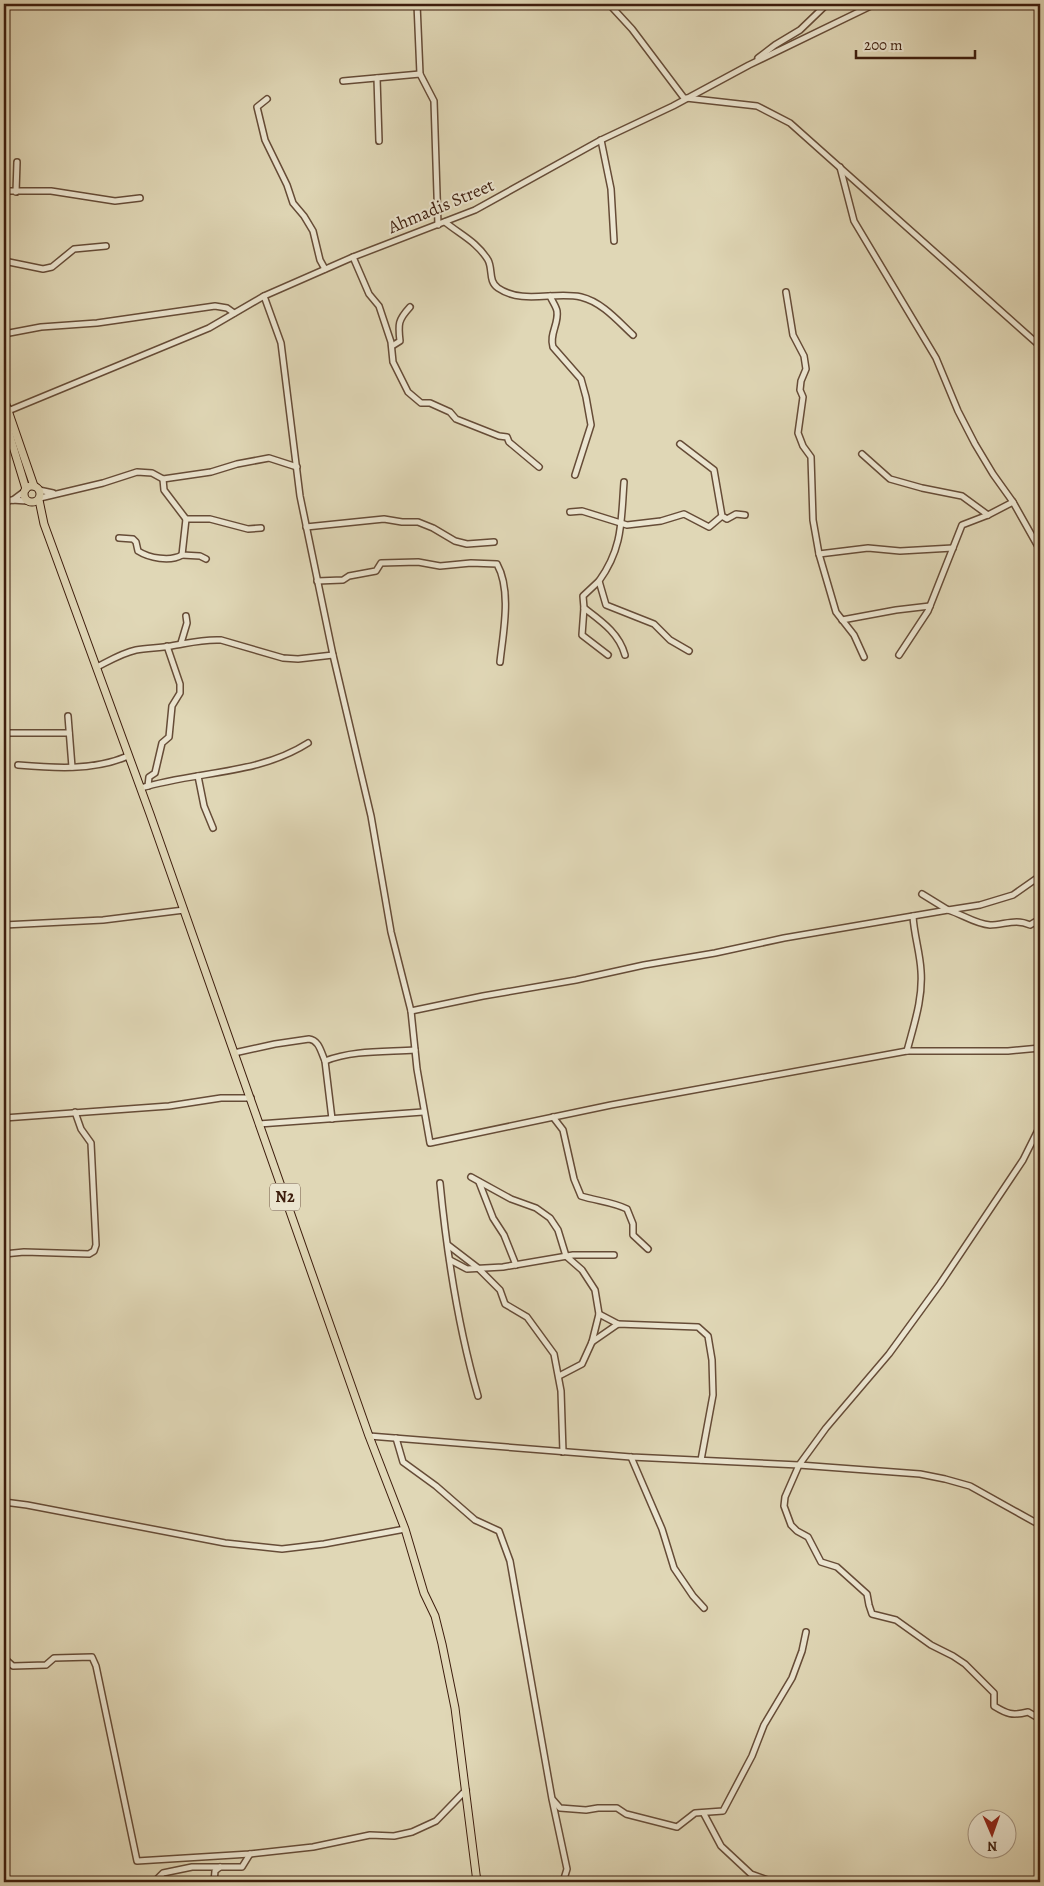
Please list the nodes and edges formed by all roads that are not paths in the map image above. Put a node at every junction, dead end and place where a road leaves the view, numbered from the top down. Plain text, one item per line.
1 (417, 4) edge
2 (609, 4) edge
3 (828, 4) edge
4 (875, 4) edge
5 (749, 64) junction
6 (420, 74) junction
7 (377, 78) junction
8 (342, 82) dead end
9 (684, 98) junction
10 (267, 99) dead end
11 (601, 140) junction
12 (379, 141) dead end
13 (17, 162) dead end
14 (840, 167) junction
15 (4, 191) edge
16 (16, 192) junction
17 (140, 198) dead end
18 (445, 222) junction
19 (438, 225) junction
20 (614, 242) dead end
21 (106, 246) dead end
22 (353, 257) junction
23 (4, 261) edge
24 (326, 269) junction
25 (786, 292) dead end
26 (264, 296) junction
27 (550, 296) junction
28 (410, 307) dead end
29 (234, 313) junction
30 (4, 334) edge
31 (633, 335) dead end
32 (392, 346) junction
33 (1040, 346) edge
34 (4, 399) edge
35 (6, 414) edge
36 (680, 444) dead end
37 (862, 454) dead end
38 (297, 467) junction
39 (539, 467) dead end
40 (575, 474) dead end
41 (164, 479) junction
42 (624, 482) dead end
43 (36, 488) junction
44 (25, 490) junction
45 (56, 493) junction
46 (39, 499) junction
47 (12, 500) junction
48 (4, 502) edge
49 (29, 502) junction
50 (1013, 502) junction
51 (570, 512) dead end
52 (745, 515) dead end
53 (988, 515) junction
54 (722, 516) junction
55 (186, 519) junction
56 (621, 523) junction
57 (44, 524) junction
58 (306, 527) junction
59 (261, 528) dead end
60 (119, 538) dead end
61 (494, 542) dead end
62 (953, 548) junction
63 (1040, 550) edge
64 (819, 554) junction
65 (182, 556) junction
66 (206, 559) dead end
67 (317, 581) junction
68 (599, 581) junction
69 (930, 606) junction
70 (584, 608) junction
71 (186, 616) dead end
72 (842, 620) junction
73 (181, 643) junction
74 (168, 646) junction
75 (689, 651) dead end
76 (333, 655) junction
77 (608, 655) dead end
78 (625, 655) dead end
79 (899, 656) dead end
80 (864, 658) dead end
81 (500, 662) dead end
82 (97, 667) junction
83 (68, 716) dead end
84 (4, 733) edge
85 (69, 733) junction
86 (308, 743) dead end
87 (128, 756) junction
88 (18, 766) dead end
89 (72, 767) junction
90 (198, 776) junction
91 (144, 787) junction
92 (213, 828) dead end
93 (1040, 876) edge
94 (922, 894) dead end
95 (184, 910) junction
96 (948, 910) junction
97 (913, 916) junction
98 (1040, 919) edge
99 (4, 925) edge
100 (411, 1011) junction
101 (1040, 1048) edge
102 (415, 1050) junction
103 (907, 1051) junction
104 (234, 1053) junction
105 (325, 1061) junction
106 (250, 1098) junction
107 (4, 1112) edge
108 (75, 1112) junction
109 (423, 1112) junction
110 (554, 1116) junction
111 (4, 1118) edge
112 (332, 1118) junction
113 (259, 1124) junction
114 (1040, 1126) edge
115 (471, 1177) dead end
116 (479, 1182) junction
117 (440, 1183) dead end
118 (448, 1245) junction
119 (648, 1249) dead end
120 (4, 1254) edge
121 (614, 1255) dead end
122 (566, 1256) junction
123 (450, 1260) junction
124 (516, 1265) junction
125 (478, 1268) junction
126 (599, 1314) junction
127 (618, 1324) junction
128 (592, 1342) junction
129 (559, 1376) junction
130 (478, 1396) dead end
131 (369, 1436) junction
132 (396, 1438) junction
133 (563, 1452) junction
134 (631, 1457) junction
135 (701, 1460) junction
136 (799, 1465) junction
137 (5, 1503) edge
138 (1040, 1525) edge
139 (405, 1529) junction
140 (704, 1608) dead end
141 (806, 1632) dead end
142 (4, 1658) edge
143 (1040, 1720) edge
144 (466, 1790) junction
145 (552, 1799) junction
146 (704, 1814) junction
147 (250, 1854) junction
148 (220, 1867) junction
149 (477, 1880) edge
150 (154, 1882) edge
151 (214, 1882) edge
152 (470, 1882) edge
153 (563, 1882) edge
154 (773, 1882) edge
155 (783, 1882) edge
156 (808, 1882) edge

1 - 6 street
2 - 9 street
3 - 5 street
4 - 5 street, Ahmadis Street
5 - 9 street, Ahmadis Street
6 - 7 street
6 - 19 street
7 - 8 street
7 - 12 street
9 - 11 street, Ahmadis Street
9 - 14 street
10 - 24 street
11 - 18 street, Ahmadis Street
11 - 20 street
13 - 16 street
14 - 33 street
14 - 50 street
15 - 16 street
16 - 17 street
18 - 19 street, Ahmadis Street
18 - 27 street
19 - 22 street, Ahmadis Street
21 - 23 street
22 - 24 street, Ahmadis Street
22 - 32 street
24 - 26 street, Ahmadis Street
25 - 64 street
26 - 29 street, Ahmadis Street
26 - 38 street
27 - 31 street
27 - 40 street
28 - 32 street
29 - 30 street
29 - 35 street, Ahmadis Street
32 - 39 street
34 - 35 highway
35 - 43 highway
35 - 44 highway
36 - 54 street
37 - 53 street
38 - 41 street
38 - 58 street
41 - 45 street
41 - 55 street
42 - 56 street
43 - 44 highway
43 - 45 street
43 - 46 highway
44 - 47 street
44 - 49 highway
45 - 46 street
46 - 49 highway
46 - 57 highway, N2
47 - 48 street
47 - 49 street
49 - 57 highway, N2
50 - 53 street
50 - 63 street
51 - 56 street
52 - 54 street
53 - 62 street
54 - 56 street
55 - 59 street
55 - 65 street
56 - 68 street
57 - 82 highway, N2
58 - 61 street
58 - 67 street
60 - 65 street
62 - 64 street
62 - 69 street
64 - 72 street
65 - 66 street
67 - 76 street
67 - 81 street
68 - 70 street
68 - 75 street
69 - 72 street
69 - 79 street
70 - 77 street
70 - 78 street
71 - 73 street
72 - 80 street
73 - 74 street
73 - 76 street
74 - 82 street
74 - 91 street
76 - 100 street
82 - 87 highway, N2
83 - 85 street
84 - 85 street
85 - 89 street
86 - 90 street
87 - 89 street
87 - 91 highway, N2
88 - 89 street
90 - 91 street
90 - 92 street
91 - 95 highway, N2
93 - 96 street
94 - 96 street
95 - 99 street
95 - 104 highway, N2
96 - 97 street
96 - 98 street
97 - 100 street
97 - 103 street
100 - 102 street
101 - 103 street
102 - 105 street
102 - 109 street
103 - 110 street
104 - 105 street
104 - 106 highway, N2
105 - 112 street
106 - 108 street
106 - 113 highway, N2
107 - 111 street
108 - 111 street
108 - 120 street
109 - 110 street
109 - 112 street
110 - 119 street
112 - 113 street
113 - 131 highway, N2
114 - 136 street
115 - 116 street
116 - 122 street
116 - 124 street
117 - 118 street
118 - 123 street
118 - 125 street
121 - 122 street
122 - 124 street
122 - 126 street
123 - 125 street
123 - 130 street
124 - 125 street
125 - 129 street
126 - 127 street
126 - 128 street
127 - 128 street
127 - 135 street
128 - 129 street
129 - 133 street
131 - 132 street
131 - 139 highway, N2
132 - 133 street
132 - 145 street
133 - 134 street
134 - 135 street
134 - 140 street
135 - 136 street
136 - 138 street
136 - 143 street
137 - 139 street
139 - 144 highway, N2
141 - 146 street
142 - 147 street
144 - 147 street
144 - 149 highway, N2
145 - 146 street
145 - 153 street
146 - 154 street
147 - 148 street
148 - 150 street
148 - 151 street
149 - 152 street
155 - 156 street

